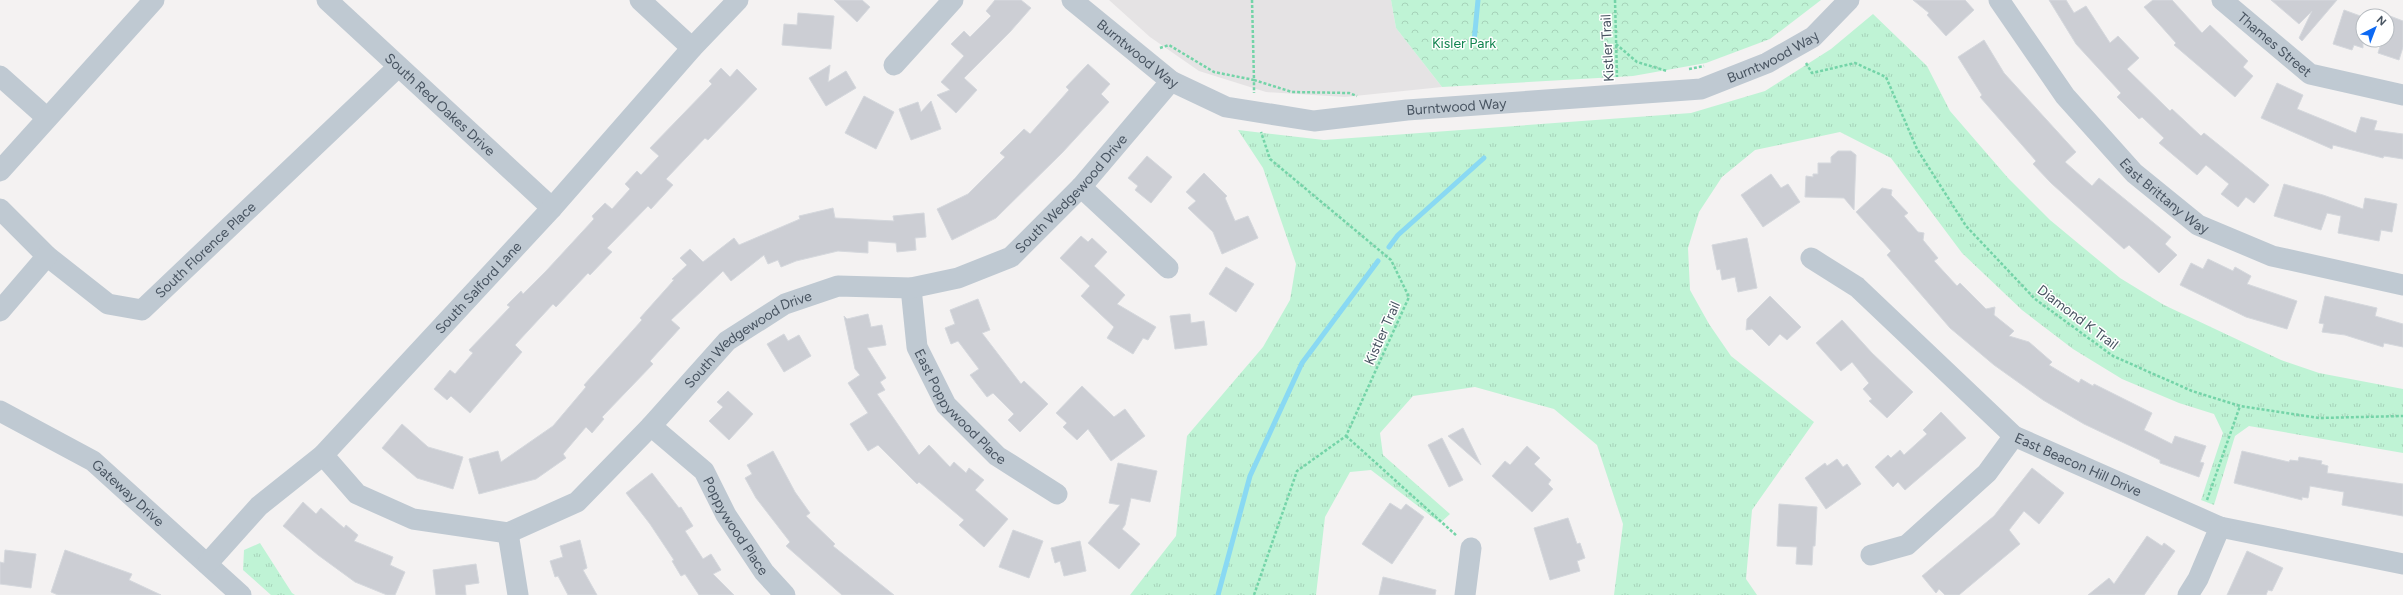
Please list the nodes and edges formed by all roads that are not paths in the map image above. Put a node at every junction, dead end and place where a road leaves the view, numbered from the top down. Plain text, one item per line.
1 (154, 0) edge
2 (327, 0) edge
3 (640, 0) edge
4 (738, 0) edge
5 (953, 0) edge
6 (1072, 0) edge
7 (1849, 0) edge
8 (1999, 0) edge
9 (2222, 0) edge
10 (692, 48) junction
11 (894, 65) dead end
12 (398, 67) junction
13 (0, 76) edge
14 (1171, 81) junction
15 (2403, 95) edge
16 (46, 117) junction
17 (0, 171) edge
18 (1081, 187) junction
19 (552, 208) junction
20 (0, 209) edge
21 (47, 256) junction
22 (1811, 258) dead end
23 (1168, 268) dead end
24 (2403, 285) edge
25 (911, 288) junction
26 (0, 311) edge
27 (0, 410) edge
28 (651, 426) junction
29 (2014, 436) junction
30 (323, 455) junction
31 (1057, 494) dead end
32 (2220, 527) junction
33 (508, 533) junction
34 (1471, 548) road end
35 (1871, 555) dead end
36 (207, 564) junction
37 (2403, 564) edge
38 (241, 595) edge
39 (518, 595) edge
40 (786, 595) edge
41 (1465, 595) edge
42 (2188, 595) edge

1 - 16 street
2 - 12 street, South Red Oakes Drive
3 - 10 street
4 - 10 street, South Salford Lane
5 - 11 street
6 - 14 street, Burntwood Way
7 - 14 street, Burntwood Way
8 - 24 street, East Brittany Way
9 - 15 street, Thames Street
10 - 19 street, South Salford Lane
12 - 19 street, South Red Oakes Drive
12 - 21 street, South Florence Place
13 - 16 street
14 - 18 street, South Wedgewood Drive
16 - 17 street
18 - 23 street
18 - 25 street, South Wedgewood Drive
19 - 30 street, South Salford Lane
20 - 21 street, South Florence Place
21 - 26 street
22 - 29 street, East Beacon Hill Drive
25 - 28 street, South Wedgewood Drive
25 - 31 street, East Poppywood Place
27 - 36 street, Gateway Drive
28 - 33 street, South Wedgewood Drive
28 - 40 street, Poppywood Place
29 - 32 street, East Beacon Hill Drive
29 - 35 street
30 - 33 street
30 - 36 street, South Salford Lane
32 - 37 street, East Beacon Hill Drive
32 - 42 street
33 - 39 street
34 - 41 street
36 - 38 street, Gateway Drive

